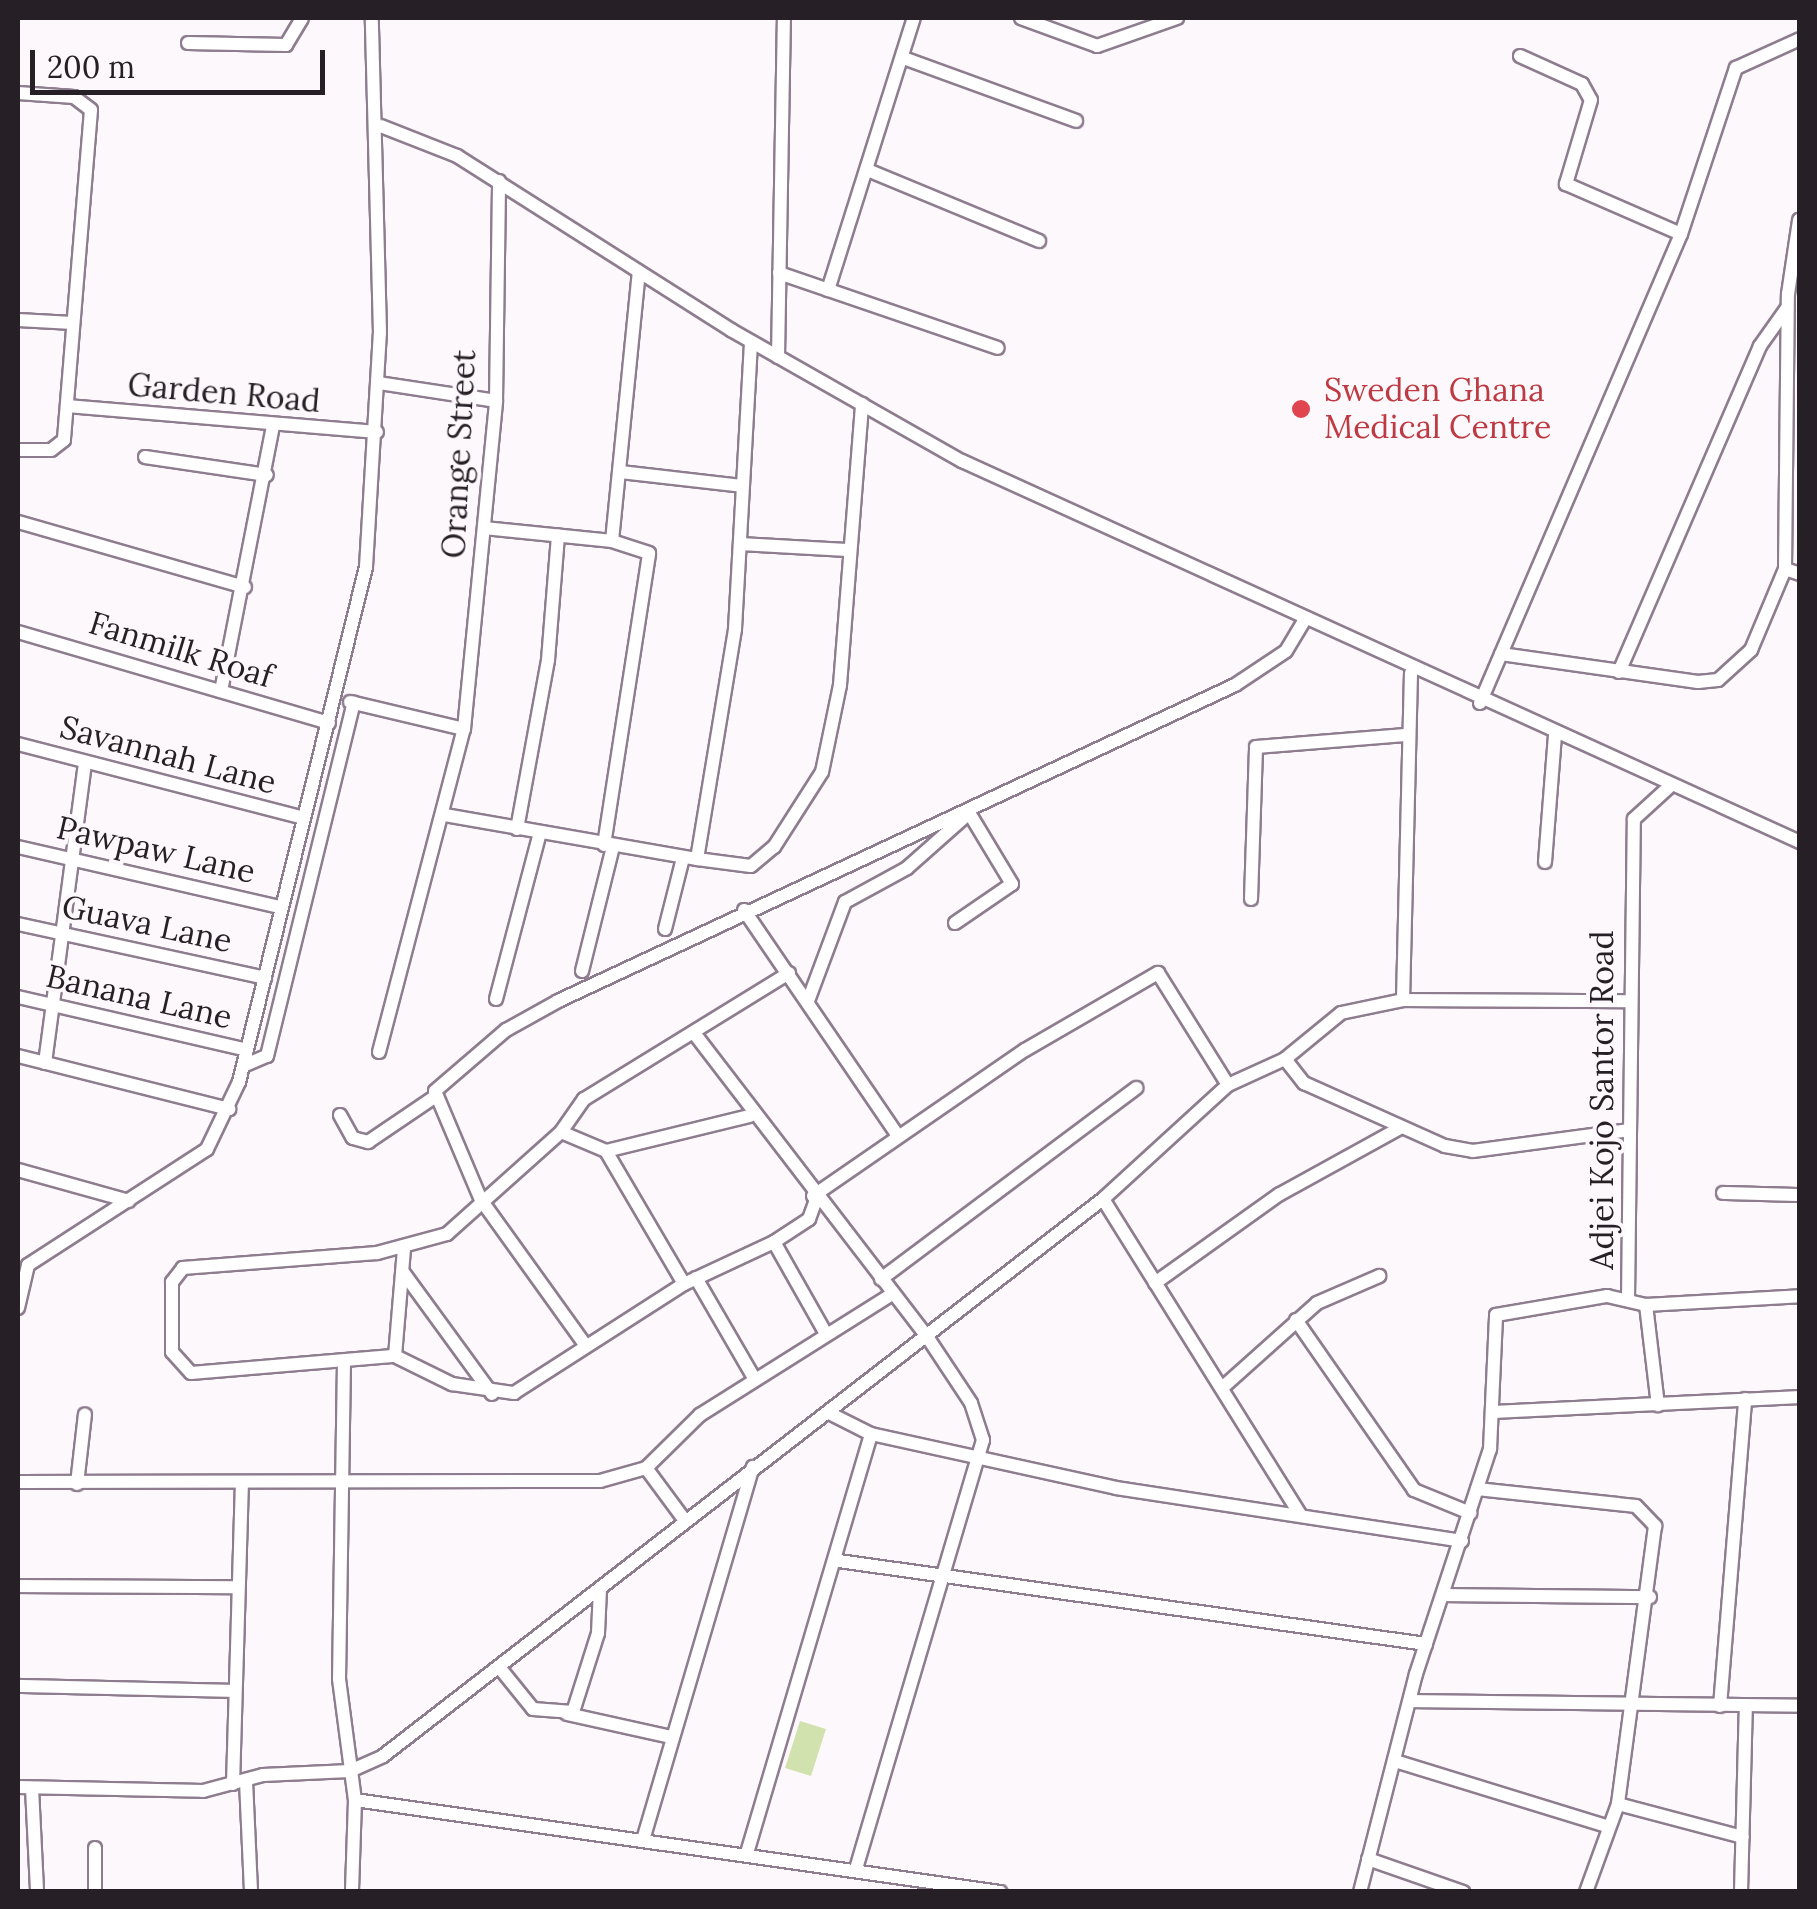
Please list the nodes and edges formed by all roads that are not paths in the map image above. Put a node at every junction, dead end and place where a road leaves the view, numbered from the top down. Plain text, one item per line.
1 (302, 18) edge
2 (372, 18) edge
3 (784, 18) edge
4 (914, 18) edge
5 (1020, 18) edge
6 (1177, 18) edge
7 (1800, 39) edge
8 (188, 42) dead end
9 (1520, 56) dead end
10 (906, 59) junction
11 (18, 93) edge
12 (1076, 121) dead end
13 (382, 126) junction
14 (870, 171) junction
15 (499, 181) junction
16 (1799, 220) edge
17 (1681, 234) junction
18 (1039, 240) dead end
19 (638, 272) junction
20 (779, 274) junction
21 (828, 290) junction
22 (1792, 298) edge
23 (18, 320) edge
24 (72, 323) junction
25 (751, 342) junction
26 (998, 348) dead end
27 (778, 356) junction
28 (379, 384) junction
29 (496, 401) junction
30 (862, 404) junction
31 (67, 406) junction
32 (273, 426) junction
33 (377, 432) junction
34 (18, 450) edge
35 (145, 457) dead end
36 (620, 472) junction
37 (267, 475) junction
38 (742, 486) junction
39 (18, 522) edge
40 (484, 528) junction
41 (558, 535) junction
42 (612, 541) junction
43 (740, 544) junction
44 (848, 550) junction
45 (1785, 569) junction
46 (1800, 574) edge
47 (244, 586) junction
48 (1303, 623) junction
49 (18, 632) edge
50 (1501, 654) junction
51 (1620, 672) junction
52 (1411, 673) junction
53 (221, 691) junction
54 (336, 699) junction
55 (1480, 702) junction
56 (354, 703) junction
57 (328, 722) junction
58 (464, 729) junction
59 (1406, 735) junction
60 (1555, 736) junction
61 (18, 744) edge
62 (85, 764) junction
63 (1668, 787) junction
64 (967, 808) junction
65 (445, 815) junction
66 (304, 818) junction
67 (517, 829) junction
68 (540, 833) junction
69 (1800, 842) edge
70 (608, 846) junction
71 (18, 847) edge
72 (73, 858) junction
73 (698, 859) junction
74 (682, 862) junction
75 (1546, 862) dead end
76 (1251, 899) dead end
77 (282, 907) junction
78 (744, 910) junction
79 (955, 923) dead end
80 (18, 924) edge
81 (665, 930) dead end
82 (62, 935) junction
83 (582, 971) dead end
84 (789, 973) junction
85 (265, 978) junction
86 (18, 997) edge
87 (496, 999) dead end
88 (808, 1000) junction
89 (1403, 1000) junction
90 (1625, 1001) junction
91 (52, 1004) junction
92 (694, 1033) junction
93 (247, 1050) junction
94 (379, 1052) dead end
95 (18, 1056) edge
96 (1285, 1059) junction
97 (45, 1063) junction
98 (243, 1066) junction
99 (1228, 1085) junction
100 (1136, 1088) dead end
101 (433, 1098) junction
102 (229, 1110) junction
103 (340, 1115) dead end
104 (750, 1116) junction
105 (1398, 1129) junction
106 (1630, 1130) junction
107 (561, 1132) junction
108 (898, 1136) junction
109 (606, 1151) junction
110 (18, 1170) edge
111 (1723, 1193) dead end
112 (1800, 1195) edge
113 (815, 1198) junction
114 (1103, 1199) junction
115 (481, 1200) junction
116 (128, 1201) junction
117 (774, 1242) junction
118 (404, 1249) junction
119 (23, 1264) edge
120 (403, 1272) junction
121 (1379, 1276) dead end
122 (881, 1279) junction
123 (690, 1281) junction
124 (1155, 1284) junction
125 (888, 1296) junction
126 (1800, 1296) edge
127 (1628, 1298) junction
128 (1646, 1305) junction
129 (18, 1308) edge
130 (1296, 1320) junction
131 (826, 1334) junction
132 (928, 1338) junction
133 (586, 1346) junction
134 (395, 1356) junction
135 (344, 1362) junction
136 (754, 1378) junction
137 (1222, 1388) junction
138 (492, 1394) junction
139 (1800, 1397) edge
140 (1745, 1399) junction
141 (1658, 1404) junction
142 (1494, 1412) junction
143 (829, 1413) junction
144 (85, 1414) dead end
145 (872, 1434) junction
146 (985, 1458) junction
147 (753, 1467) junction
148 (646, 1468) junction
149 (18, 1482) edge
150 (340, 1482) junction
151 (77, 1484) junction
152 (242, 1484) junction
153 (1477, 1489) junction
154 (1470, 1513) junction
155 (1300, 1514) junction
156 (682, 1518) junction
157 (1462, 1541) junction
158 (840, 1562) junction
159 (948, 1574) junction
160 (18, 1586) edge
161 (234, 1587) junction
162 (600, 1589) junction
163 (1445, 1595) junction
164 (1650, 1597) junction
165 (1426, 1644) junction
166 (498, 1667) junction
167 (18, 1686) edge
168 (231, 1690) junction
169 (1412, 1701) junction
170 (1636, 1704) junction
171 (1720, 1706) junction
172 (1746, 1706) junction
173 (1800, 1706) edge
174 (567, 1714) junction
175 (672, 1737) junction
176 (1396, 1761) junction
177 (350, 1772) junction
178 (240, 1783) junction
179 (24, 1787) edge
180 (355, 1800) junction
181 (1618, 1804) junction
182 (1610, 1827) junction
183 (1743, 1837) junction
184 (643, 1840) junction
185 (95, 1848) dead end
186 (747, 1853) junction
187 (1368, 1860) junction
188 (856, 1869) junction
189 (37, 1892) edge
190 (95, 1892) edge
191 (251, 1892) edge
192 (352, 1892) edge
193 (1000, 1892) edge
194 (1360, 1892) edge
195 (1462, 1892) edge
196 (1586, 1892) edge
197 (1742, 1892) edge

1 - 8 street
2 - 13 street
3 - 20 street
4 - 10 street
5 - 6 street
7 - 17 street
9 - 17 street
10 - 12 street
10 - 14 street
11 - 24 street
13 - 15 street
13 - 28 street
14 - 18 street
14 - 21 street
15 - 19 street
15 - 29 street, Orange Street
16 - 22 street
17 - 50 street
19 - 25 street
19 - 36 street
20 - 21 street
20 - 27 street
21 - 26 street
22 - 45 street
22 - 51 street
23 - 24 street
24 - 31 street
25 - 27 street
25 - 38 street
27 - 30 street
28 - 29 street
28 - 33 street
29 - 40 street, Orange Street
30 - 44 street
30 - 48 street
31 - 32 street, Garden Road
31 - 34 street
32 - 33 street, Garden Road
32 - 37 street
33 - 54 street
35 - 37 street
36 - 38 street
36 - 42 street
37 - 47 street
38 - 43 street
39 - 47 street
40 - 41 street
40 - 58 street, Orange Street
41 - 42 street
41 - 67 street
42 - 70 street
43 - 44 street
43 - 73 street
44 - 73 street
45 - 46 street
45 - 51 street
47 - 53 street
48 - 52 street
48 - 64 street
49 - 53 street, Fanmilk Roaf
50 - 51 street
50 - 55 street
52 - 55 street
52 - 59 street
53 - 57 street, Fanmilk Roaf
54 - 56 street
54 - 57 street
55 - 60 street
56 - 58 street
56 - 98 street
57 - 66 street
58 - 65 street, Orange Street
59 - 76 street
59 - 89 street
60 - 63 street
60 - 75 street
61 - 62 street, Savannah Lane
62 - 66 street, Savannah Lane
62 - 72 street
63 - 69 street
63 - 90 street, Adjei Kojo Santor Road
64 - 78 street
64 - 79 street
64 - 88 street
65 - 67 street
65 - 94 street, Orange Street
66 - 77 street
67 - 68 street
68 - 70 street
68 - 87 street
70 - 74 street
70 - 83 street
71 - 72 street, Pawpaw Lane
72 - 77 street, Pawpaw Lane
72 - 82 street
73 - 74 street
74 - 81 street
77 - 85 street
78 - 84 street
78 - 101 street
80 - 82 street, Guava Lane
82 - 85 street, Guava Lane
82 - 91 street
84 - 88 street
84 - 92 street
85 - 93 street
86 - 91 street, Banana Lane
88 - 108 street
89 - 90 street
89 - 96 street
90 - 106 street, Adjei Kojo Santor Road
91 - 93 street, Banana Lane
91 - 97 street
92 - 104 street
92 - 107 street
93 - 98 street
95 - 97 street
96 - 99 street
96 - 105 street
97 - 102 street
98 - 102 street
99 - 108 street
99 - 114 street
100 - 122 street
101 - 103 street
101 - 115 street
102 - 116 street
104 - 109 street
104 - 113 street
105 - 106 street
105 - 124 street
106 - 127 street, Adjei Kojo Santor Road
107 - 109 street
107 - 115 street
108 - 113 street
109 - 123 street
110 - 116 street
111 - 112 street
113 - 117 street
113 - 122 street
114 - 124 street
114 - 132 street
115 - 118 street
115 - 133 street
116 - 119 street
117 - 123 street
117 - 131 street
118 - 120 street
118 - 135 street
119 - 129 street
120 - 134 street
120 - 138 street
121 - 130 street
122 - 125 street
123 - 133 street
123 - 136 street
124 - 137 street
125 - 131 street
125 - 132 street
126 - 128 street
127 - 128 street
127 - 142 street, Adjei Kojo Santor Road
128 - 141 street
130 - 137 street
130 - 154 street
131 - 136 street
132 - 143 street
132 - 146 street
133 - 138 street
134 - 135 street
134 - 138 street
135 - 150 street
136 - 148 street
137 - 155 street
139 - 140 street
140 - 141 street
140 - 171 street
141 - 142 street
142 - 153 street, Adjei Kojo Santor Road
143 - 145 street
143 - 147 street
144 - 151 street
145 - 146 street
145 - 158 street
146 - 155 street
146 - 159 street
147 - 156 street
147 - 175 street
148 - 150 street
148 - 156 street
149 - 151 street
150 - 152 street
150 - 177 street
151 - 152 street
152 - 161 street
153 - 154 street, Adjei Kojo Santor Road
153 - 164 street
154 - 157 street, Adjei Kojo Santor Road
155 - 157 street
156 - 162 street
157 - 163 street, Adjei Kojo Santor Road
158 - 159 street
158 - 186 street
159 - 165 street
159 - 188 street
160 - 161 street
161 - 168 street
162 - 166 street
162 - 174 street
163 - 164 street
163 - 165 street, Adjei Kojo Santor Road
164 - 170 street
165 - 169 street, Adjei Kojo Santor Road
166 - 174 street
166 - 177 street
167 - 168 street
168 - 178 street
169 - 170 street
169 - 176 street, Adjei Kojo Santor Road
170 - 171 street
170 - 181 street
171 - 172 street
172 - 173 street
172 - 183 street
174 - 175 street
175 - 184 street
176 - 182 street
176 - 187 street, Adjei Kojo Santor Road
177 - 178 street
177 - 180 street
178 - 179 street
178 - 191 street
179 - 189 street
180 - 184 street
180 - 192 street
181 - 182 street
181 - 183 street
182 - 196 street
183 - 197 street
184 - 186 street
185 - 190 street
186 - 188 street
187 - 194 street, Adjei Kojo Santor Road
187 - 195 street
188 - 193 street

